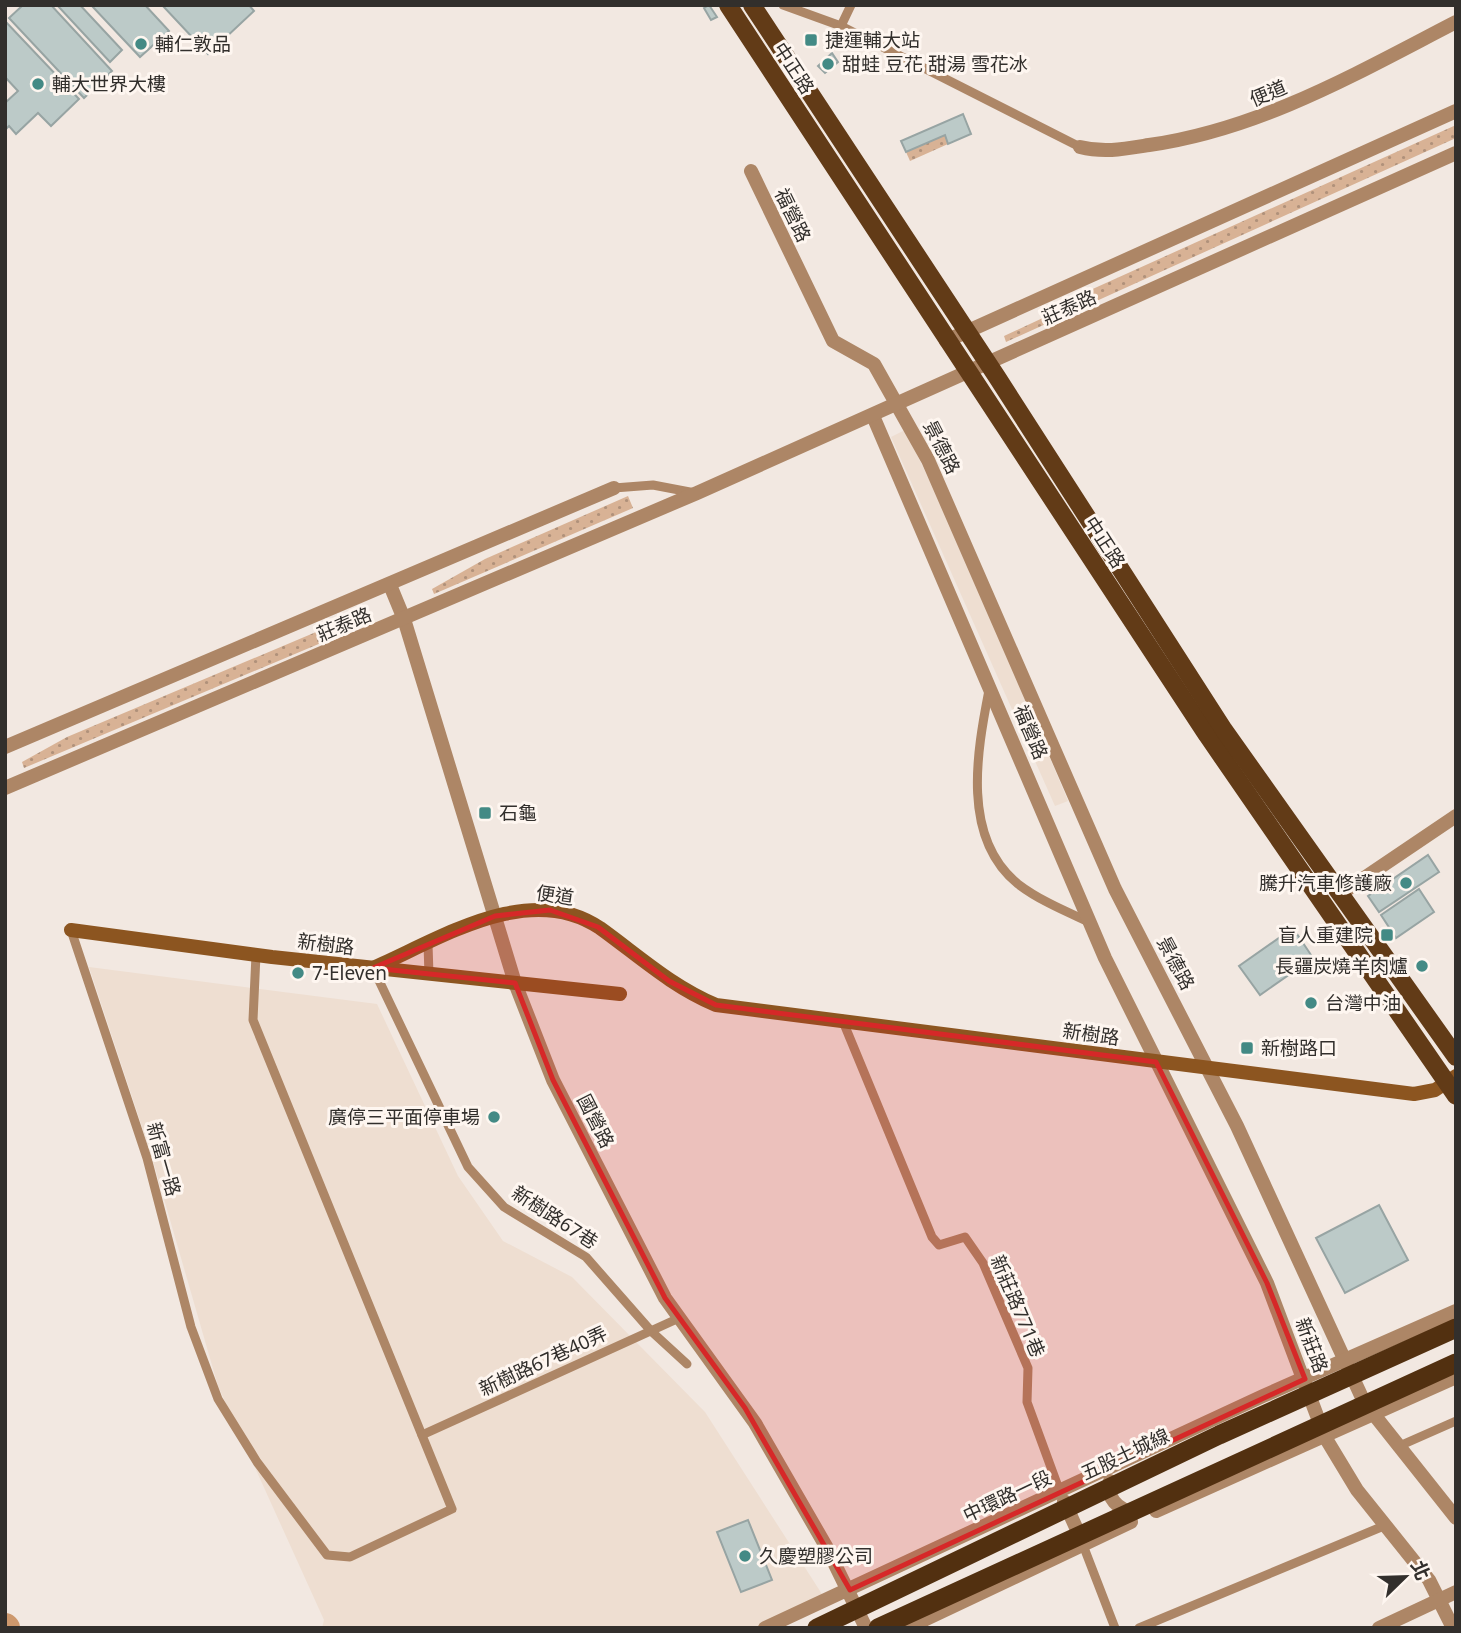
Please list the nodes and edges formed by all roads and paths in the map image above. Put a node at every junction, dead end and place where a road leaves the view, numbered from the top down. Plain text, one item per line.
1 (728, 5) edge
2 (752, 5) edge
3 (783, 5) edge
4 (851, 5) edge
5 (1456, 22) edge
6 (841, 26) junction
7 (1456, 111) edge
8 (1080, 147) joint
9 (1456, 153) edge
10 (751, 171) dead end
11 (967, 332) junction
12 (946, 341) junction
13 (989, 365) junction
14 (969, 373) junction
15 (897, 405) junction
16 (873, 416) junction
17 (614, 488) joint
18 (697, 493) junction
19 (390, 585) junction
20 (404, 619) junction
21 (990, 685) junction
22 (5, 747) edge
23 (5, 788) edge
24 (1456, 816) edge
25 (1339, 895) junction
26 (495, 916) junction
27 (1091, 923) junction
28 (71, 930) joint
29 (428, 944) junction
30 (256, 955) junction
31 (373, 968) junction
32 (429, 975) junction
33 (515, 983) junction
34 (620, 995) dead end
35 (716, 1005) joint
36 (842, 1019) junction
37 (1456, 1057) edge
38 (1156, 1062) junction
39 (1209, 1070) junction
40 (1453, 1085) edge
41 (1456, 1311) edge
42 (677, 1318) junction
43 (1456, 1328) edge
44 (651, 1331) junction
45 (1345, 1361) junction
46 (1456, 1363) edge
47 (687, 1364) dead end
48 (1456, 1377) edge
49 (1305, 1379) junction
50 (1373, 1415) junction
51 (1456, 1421) edge
52 (422, 1435) junction
53 (1325, 1437) junction
54 (1397, 1447) junction
55 (1132, 1458) junction
56 (1060, 1492) junction
57 (1152, 1513) junction
58 (1456, 1518) edge
59 (1387, 1525) junction
60 (1083, 1545) junction
61 (850, 1590) junction
62 (1456, 1592) edge
63 (1440, 1599) junction
64 (765, 1628) edge
65 (817, 1628) edge
66 (866, 1628) edge
67 (878, 1628) edge
68 (907, 1628) edge
69 (1115, 1628) edge
70 (1139, 1628) edge
71 (1379, 1628) edge
72 (1453, 1628) edge

1 - 12 main road, 中正路
2 - 11 main road, 中正路
3 - 6 lane
4 - 6 lane
5 - 8 street, 便道
6 - 8 lane
7 - 11 street, 莊泰路
9 - 13 street, 莊泰路
10 - 15 street, 福營路
11 - 12 street, 莊泰路
11 - 13 main road, 中正路
12 - 14 main road, 中正路
13 - 14 street, 莊泰路
13 - 25 main road, 中正路
14 - 15 street, 莊泰路
14 - 40 main road, 中正路
15 - 16 street, 莊泰路
15 - 39 street, 景德路
16 - 18 street, 莊泰路
16 - 21 street, 福營路
17 - 18 lane, 莊泰路
17 - 19 street, 莊泰路
18 - 20 street, 莊泰路
19 - 20 street, 國營路
19 - 22 street, 莊泰路
20 - 23 street, 莊泰路
20 - 26 street, 國營路
21 - 27 street, 福營路
21 - 27 lane
24 - 25 street
25 - 37 main road, 中正路
26 - 29 main road, 便道
26 - 33 street, 國營路
26 - 35 main road, 便道
27 - 38 street, 福營路
28 - 30 main road, 新樹路
28 - 52 lane, 新富一路
29 - 31 main road, 便道
29 - 32 lane
30 - 31 main road, 新樹路
30 - 52 lane
31 - 32 main road, 新樹路
31 - 44 lane, 新樹路67巷
32 - 33 main road, 新樹路
33 - 34 main road, 新樹路
33 - 42 street, 國營路
35 - 36 main road, 新樹路
36 - 38 main road, 新樹路
36 - 56 lane, 新莊路771巷
38 - 39 main road, 新樹路
38 - 49 street, 新莊路
39 - 40 main road, 新樹路
39 - 45 street, 景德路
41 - 45 street, 中環路一段
42 - 44 lane, 新樹路67巷40弄
42 - 61 street, 國營路
43 - 65 highway, 五股土城線, bridge
44 - 47 lane, 新樹路67巷
44 - 52 lane, 新樹路67巷40弄
45 - 49 street, 中環路一段
45 - 50 street, 景德路
46 - 67 highway, bridge
48 - 50 street
49 - 53 street, 新莊路
49 - 55 street, 中環路一段
50 - 53 street
50 - 54 street, 景德路
51 - 54 lane
53 - 57 street
53 - 59 street, 新莊路
54 - 58 street, 景德路
55 - 56 street, 中環路一段
55 - 57 street
56 - 60 street
56 - 61 street, 中環路一段
57 - 60 street
59 - 63 street, 新莊路
59 - 70 lane
60 - 68 street
60 - 69 lane
61 - 64 street, 中環路一段
61 - 66 street, 國營路
62 - 63 street
63 - 71 street
63 - 72 street, 新莊路

